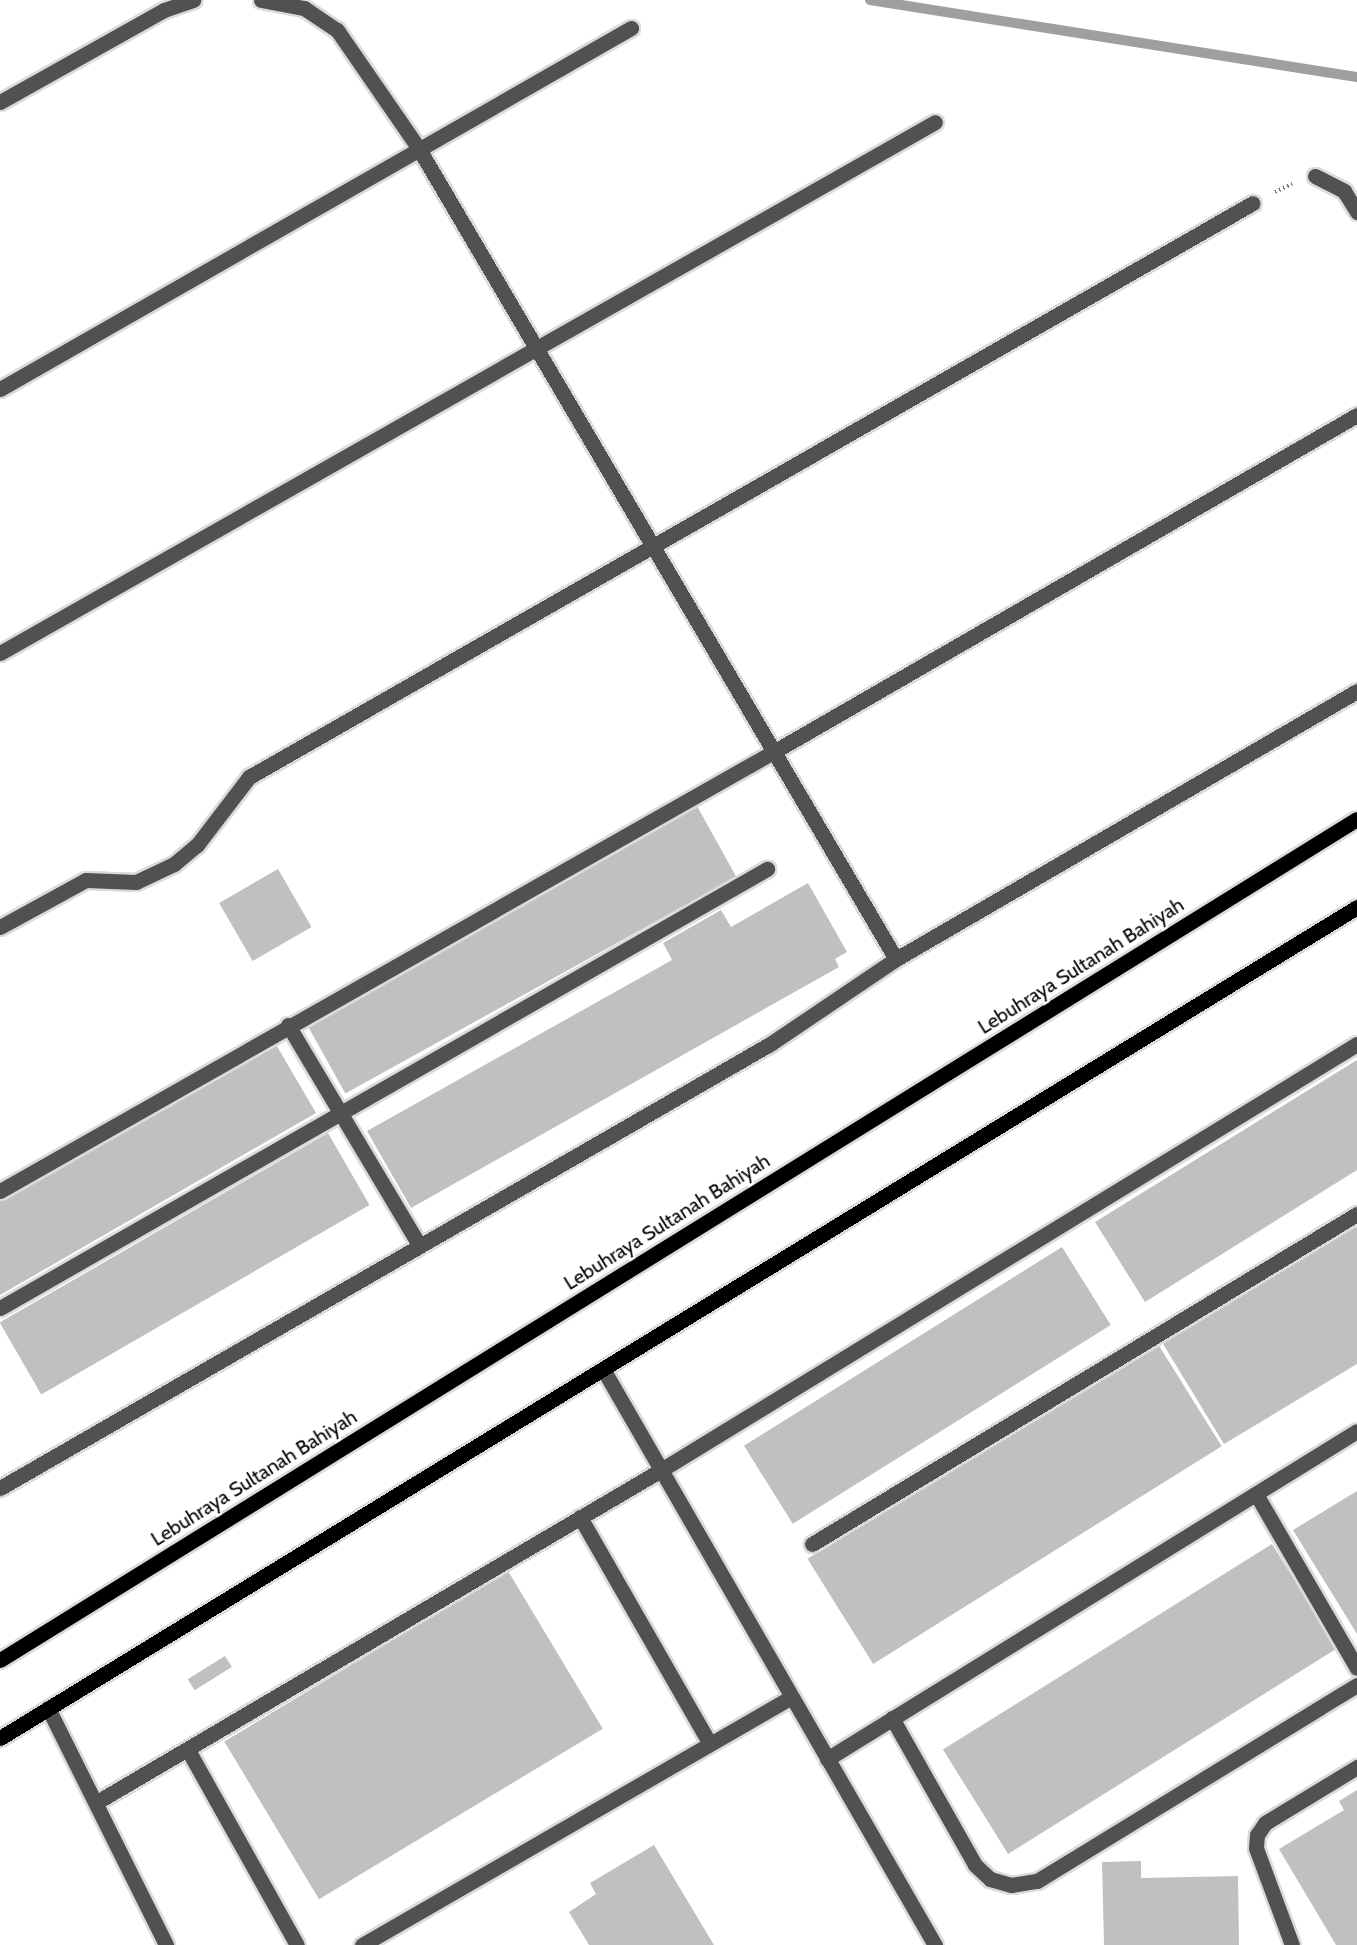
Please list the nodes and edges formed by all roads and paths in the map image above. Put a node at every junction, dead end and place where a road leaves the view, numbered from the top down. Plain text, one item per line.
1 (193, 0) edge
2 (261, 0) edge
3 (631, 28) dead end
4 (0, 102) edge
5 (935, 122) dead end
6 (419, 149) junction
7 (1315, 176) joint
8 (1253, 203) joint
9 (1357, 212) edge
10 (536, 352) junction
11 (0, 389) edge
12 (1357, 415) edge
13 (651, 545) junction
14 (0, 653) edge
15 (1357, 690) edge
16 (775, 751) junction
17 (1357, 819) edge
18 (1357, 828) edge
19 (1327, 838) junction
20 (767, 869) dead end
21 (1353, 912) edge
22 (0, 927) edge
23 (896, 959) junction
24 (288, 1025) junction
25 (1357, 1044) edge
26 (341, 1114) junction
27 (0, 1191) edge
28 (1357, 1214) edge
29 (419, 1245) junction
30 (0, 1308) edge
31 (603, 1369) junction
32 (1357, 1431) edge
33 (661, 1470) junction
34 (0, 1488) edge
35 (1256, 1494) junction
36 (580, 1517) junction
37 (812, 1544) dead end
38 (0, 1660) edge
39 (1357, 1668) edge
40 (1357, 1685) edge
41 (792, 1697) junction
42 (48, 1708) junction
43 (892, 1718) junction
44 (0, 1738) edge
45 (709, 1742) junction
46 (188, 1750) junction
47 (827, 1759) junction
48 (1357, 1767) edge
49 (97, 1802) junction
50 (164, 1944) edge
51 (297, 1945) edge
52 (362, 1945) edge
53 (935, 1945) edge
54 (1292, 1945) edge

1 - 4 street
2 - 6 street
3 - 6 street
5 - 10 street
6 - 10 street
6 - 11 street
7 - 8 path
7 - 9 street
8 - 13 street
10 - 13 street
10 - 14 street
12 - 16 street
13 - 16 street
13 - 22 street
15 - 23 street
16 - 23 street
16 - 24 street
17 - 19 main road, Lebuhraya Sultanah Bahiyah
18 - 19 main road
19 - 38 main road, Lebuhraya Sultanah Bahiyah
20 - 26 street
21 - 31 main road
23 - 29 street
24 - 26 street
24 - 27 street
25 - 33 street
26 - 29 street
26 - 30 street
28 - 37 street
29 - 34 street
31 - 33 street
31 - 42 main road
32 - 35 street
33 - 36 street
33 - 41 street
35 - 39 street
35 - 43 street
36 - 45 street
36 - 46 street
40 - 43 street
41 - 45 street
41 - 47 street
42 - 44 main road
42 - 49 street
43 - 47 street
45 - 52 street
46 - 49 street
46 - 51 street
47 - 53 street
48 - 54 street
49 - 50 street

